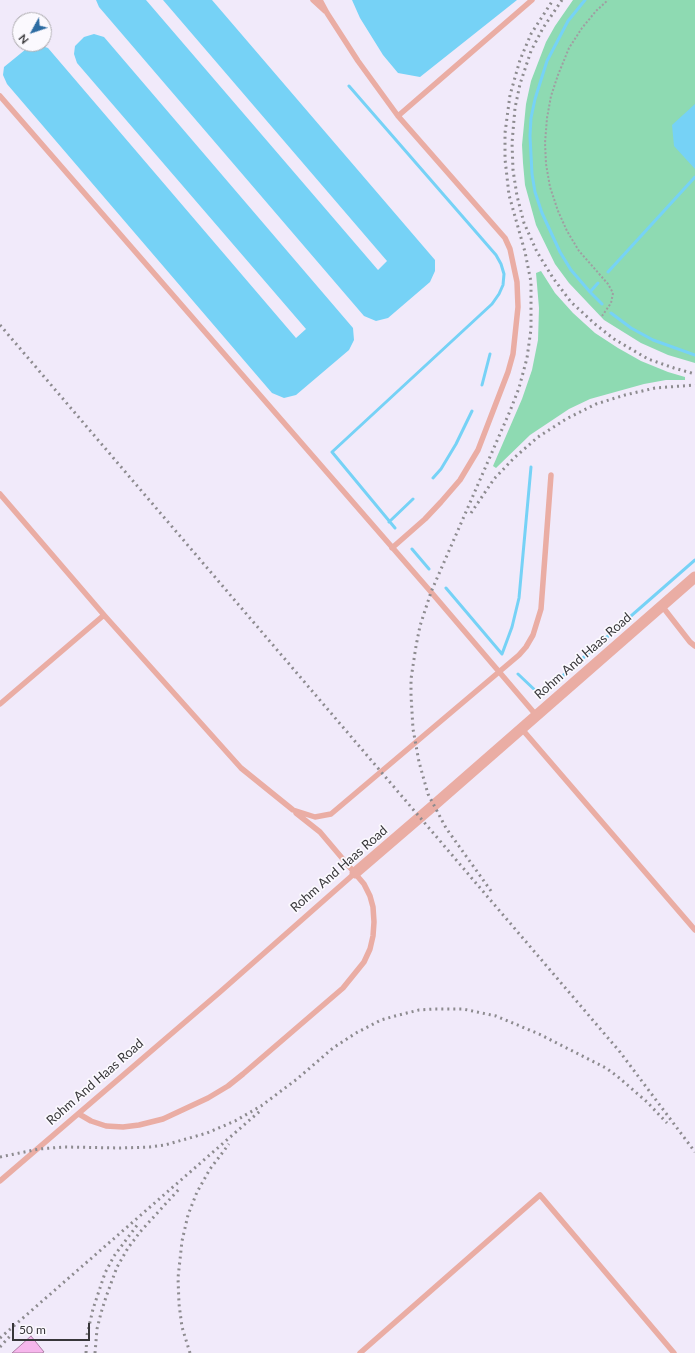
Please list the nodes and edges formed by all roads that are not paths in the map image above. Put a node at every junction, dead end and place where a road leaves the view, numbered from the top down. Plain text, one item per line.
1 (313, 0) edge
2 (320, 0) edge
3 (532, 0) edge
4 (327, 13) junction
5 (0, 96) edge
6 (398, 116) junction
7 (551, 474) dead end
8 (0, 494) edge
9 (392, 548) junction
10 (695, 577) edge
11 (662, 606) junction
12 (104, 615) junction
13 (695, 646) edge
14 (499, 672) junction
15 (0, 704) edge
16 (536, 715) junction
17 (521, 728) junction
18 (293, 810) junction
19 (355, 872) junction
20 (695, 930) edge
21 (79, 1114) junction
22 (0, 1181) edge
23 (360, 1353) edge
24 (674, 1353) edge

1 - 4 lane
2 - 4 lane
3 - 6 lane
4 - 6 lane
5 - 9 lane
6 - 9 lane
7 - 14 lane
8 - 12 lane
9 - 14 lane
10 - 11 street, Rohm And Haas Road
11 - 13 lane
11 - 16 street, Rohm And Haas Road
12 - 15 lane
12 - 18 lane
14 - 16 lane
14 - 18 lane
16 - 17 street, Rohm And Haas Road
17 - 19 street, Rohm And Haas Road
17 - 20 lane
18 - 19 lane
19 - 21 lane, Rohm And Haas Road
19 - 21 lane
21 - 22 lane, Rohm And Haas Road
23 - 24 lane

